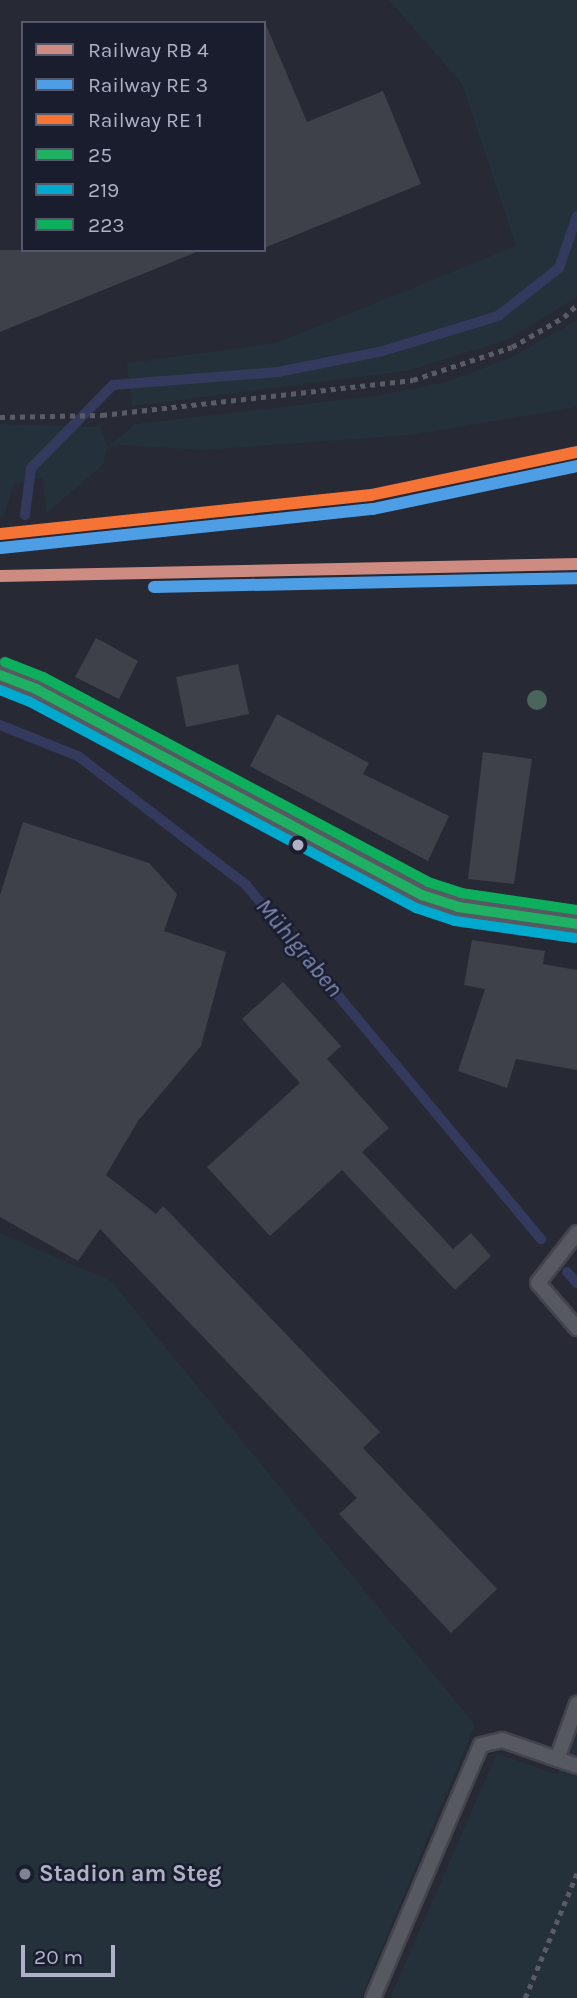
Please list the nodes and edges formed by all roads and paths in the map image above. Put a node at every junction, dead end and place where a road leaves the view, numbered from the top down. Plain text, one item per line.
1 (577, 305) edge
2 (0, 417) edge
3 (0, 675) edge
4 (577, 924) edge
5 (577, 1233) edge
6 (577, 1328) edge
7 (577, 1703) edge
8 (557, 1759) junction
9 (577, 1766) edge
10 (577, 1873) edge
11 (373, 1998) edge
12 (525, 1998) edge

1 - 2 path
3 - 4 street
5 - 6 lane
7 - 8 lane
8 - 9 lane
8 - 11 lane
10 - 12 path

